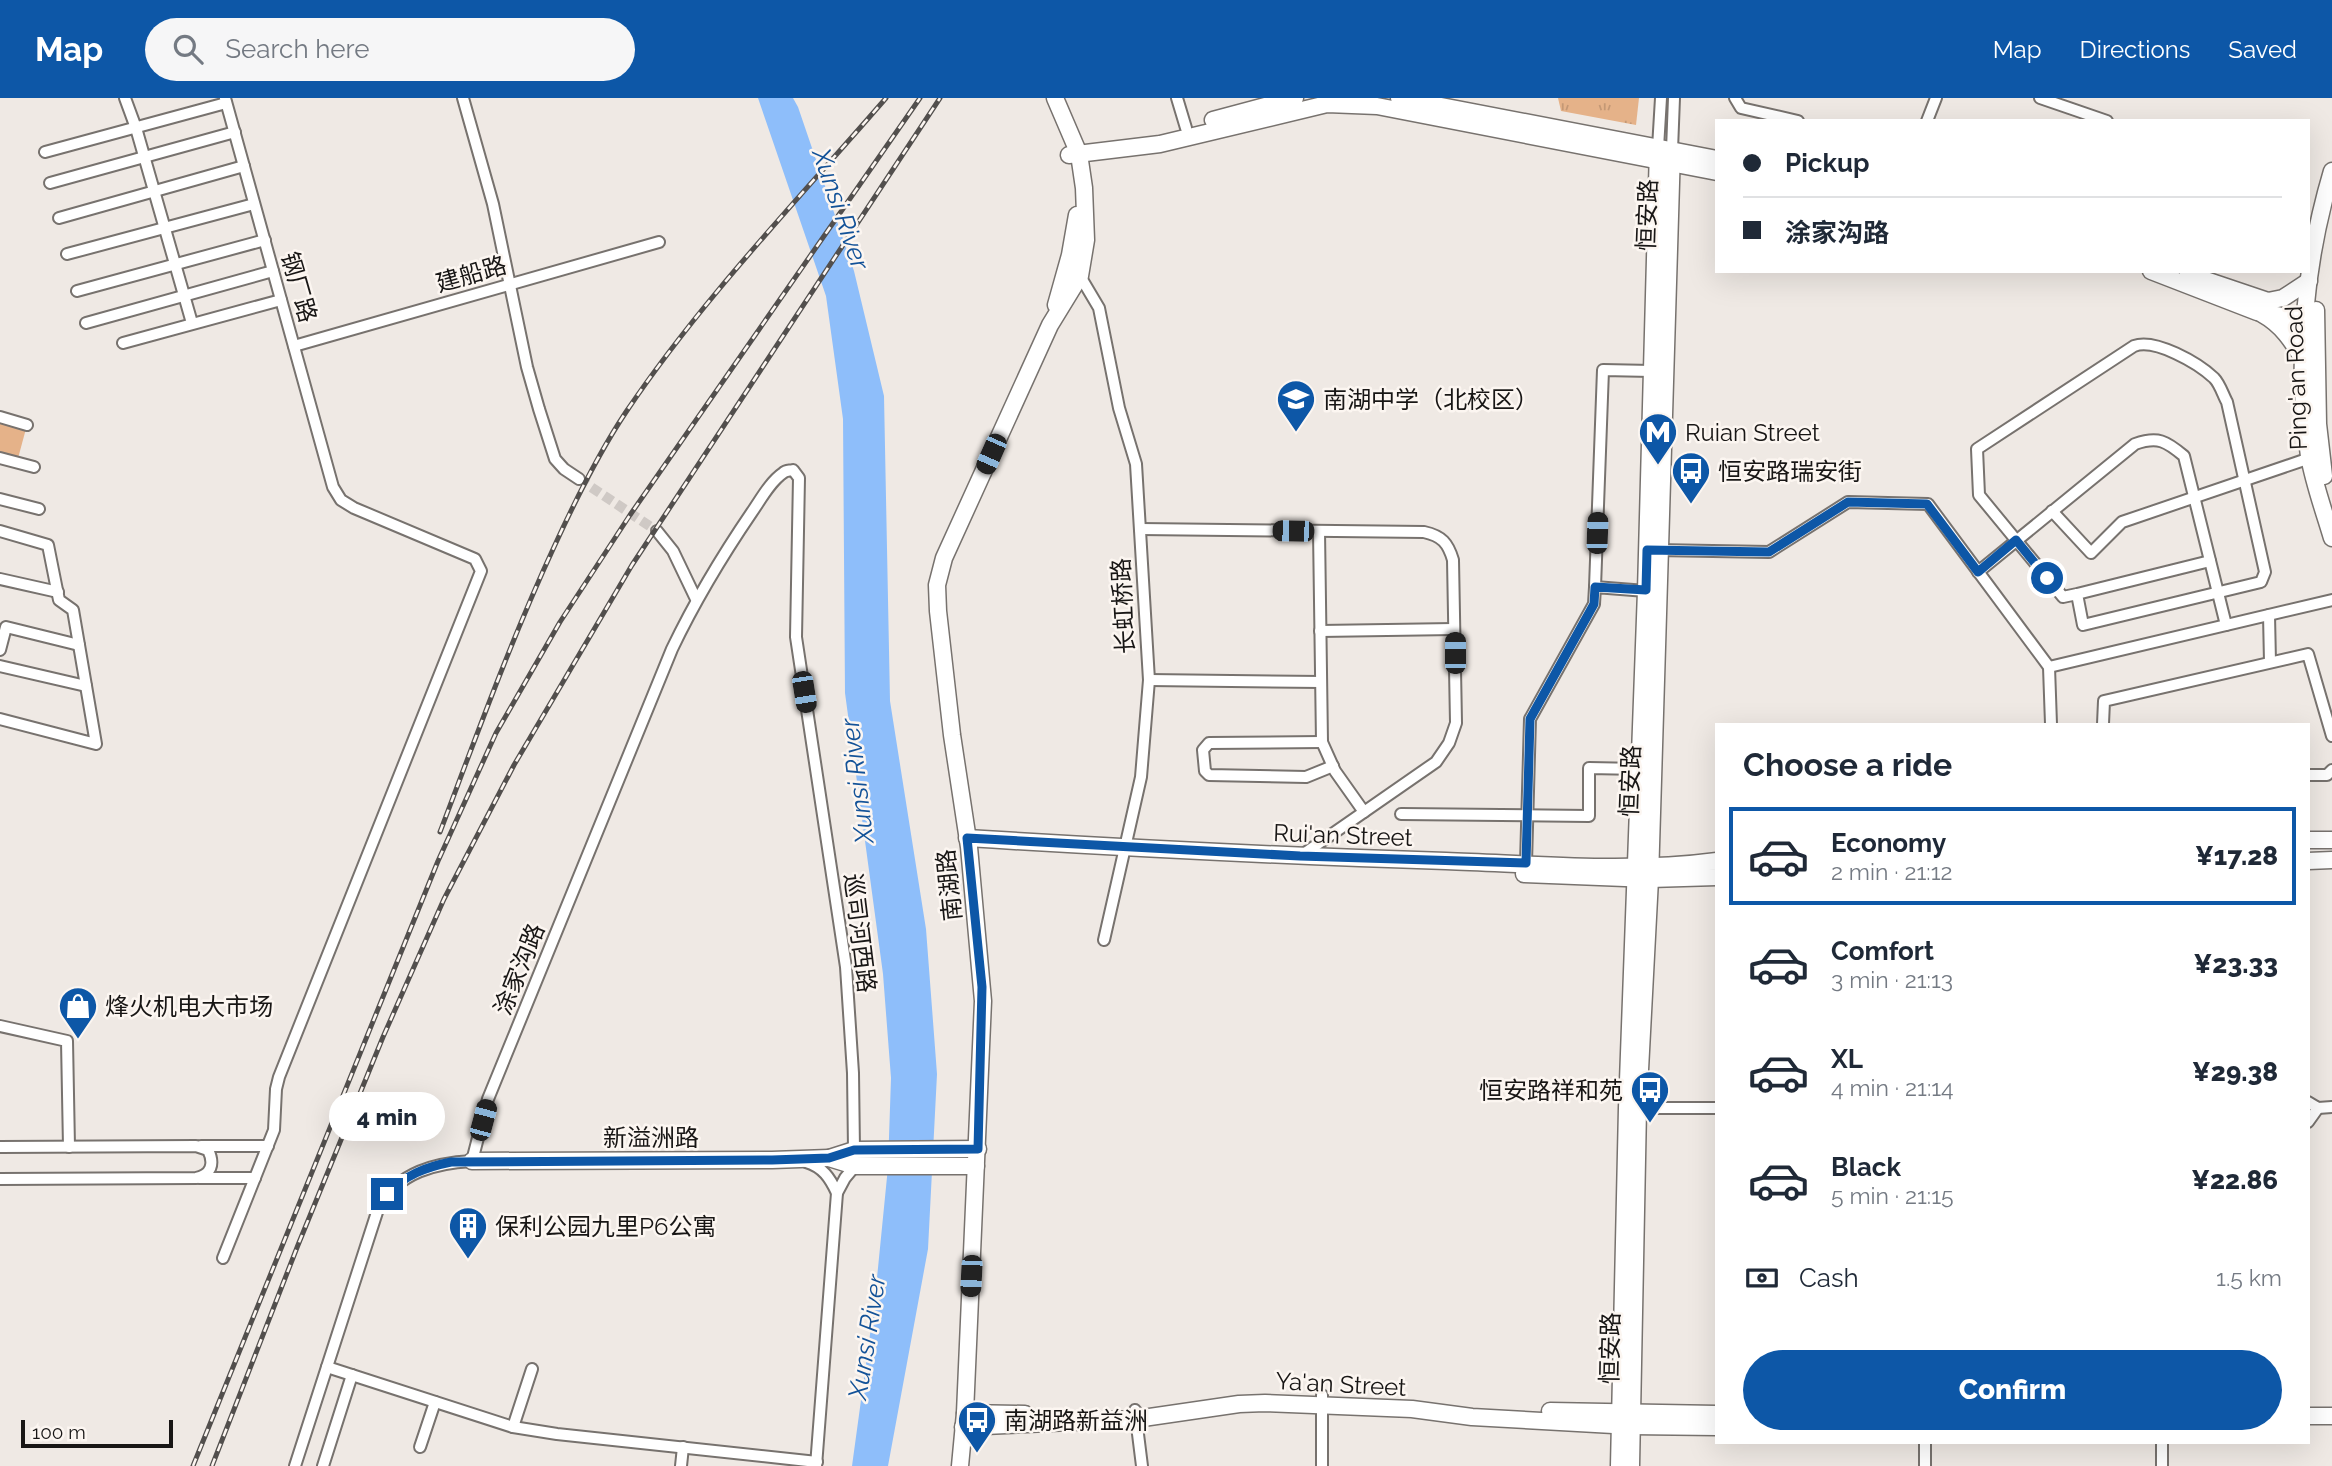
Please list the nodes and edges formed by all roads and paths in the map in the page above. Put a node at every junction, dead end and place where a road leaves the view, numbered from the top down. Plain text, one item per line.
1 (125, 98) edge
2 (463, 98) edge
3 (1045, 98) edge
4 (1055, 98) edge
5 (1177, 98) edge
6 (1295, 98) edge
7 (1399, 98) edge
8 (1661, 98) edge
9 (1674, 98) edge
10 (1735, 98) edge
11 (1936, 98) edge
12 (2040, 98) edge
13 (226, 101) edge
14 (1789, 119) edge
15 (1928, 119) edge
16 (2101, 119) edge
17 (136, 128) junction
18 (1186, 128) junction
19 (234, 132) junction
20 (45, 152) dead end
21 (1073, 152) junction
22 (1665, 155) junction
23 (144, 157) junction
24 (1715, 159) edge
25 (244, 166) junction
26 (1715, 171) edge
27 (2332, 171) edge
28 (50, 183) dead end
29 (155, 191) junction
30 (254, 204) junction
31 (2332, 207) edge
32 (59, 218) dead end
33 (165, 228) junction
34 (265, 240) junction
35 (659, 242) dead end
36 (67, 254) dead end
37 (175, 264) junction
38 (273, 271) junction
39 (2156, 273) edge
40 (2186, 273) edge
41 (1080, 276) junction
42 (2309, 281) junction
43 (509, 285) junction
44 (76, 292) dead end
45 (184, 295) junction
46 (281, 300) junction
47 (2257, 312) junction
48 (2310, 320) junction
49 (86, 323) dead end
50 (192, 323) junction
51 (1050, 325) junction
52 (123, 343) dead end
53 (294, 346) junction
54 (2304, 360) junction
55 (1652, 371) junction
56 (0, 417) edge
57 (2325, 424) edge
58 (27, 425) dead end
59 (0, 458) edge
60 (2310, 458) junction
61 (34, 467) dead end
62 (797, 473) joint
63 (579, 479) tunnel mouth
64 (2244, 480) junction
65 (2194, 497) junction
66 (0, 499) edge
67 (2332, 506) edge
68 (38, 509) dead end
69 (2052, 511) junction
70 (1140, 529) junction
71 (0, 531) edge
72 (657, 531) tunnel mouth
73 (1319, 531) junction
74 (2332, 538) edge
75 (2016, 540) junction
76 (1653, 550) junction
77 (2210, 561) junction
78 (1978, 572) junction
79 (0, 579) edge
80 (1595, 587) junction
81 (1646, 590) junction
82 (58, 592) junction
83 (2218, 592) junction
84 (2077, 594) junction
85 (696, 599) junction
86 (2332, 600) edge
87 (2269, 615) junction
88 (2226, 625) junction
89 (3, 626) edge
90 (1454, 629) junction
91 (1320, 631) junction
92 (79, 645) junction
93 (0, 650) edge
94 (2270, 662) junction
95 (0, 666) edge
96 (2049, 667) junction
97 (1149, 680) junction
98 (1321, 682) junction
99 (86, 686) junction
100 (0, 719) edge
101 (2051, 723) edge
102 (2103, 723) edge
103 (2332, 736) edge
104 (1322, 742) junction
105 (1333, 766) junction
106 (1640, 769) junction
107 (2332, 770) edge
108 (2310, 775) edge
109 (1364, 812) junction
110 (1401, 814) dead end
111 (1527, 815) junction
112 (2310, 840) edge
113 (2332, 840) edge
114 (968, 843) junction
115 (1125, 852) junction
116 (1300, 856) junction
117 (2332, 860) edge
118 (1715, 861) edge
119 (2310, 861) edge
120 (1526, 863) junction
121 (1643, 872) junction
122 (1715, 877) edge
123 (1104, 940) dead end
124 (0, 1026) edge
125 (2313, 1105) edge
126 (2332, 1107) edge
127 (1633, 1108) junction
128 (1715, 1108) edge
129 (197, 1146) junction
130 (268, 1146) junction
131 (0, 1147) edge
132 (69, 1147) junction
133 (978, 1149) junction
134 (854, 1158) junction
135 (797, 1159) junction
136 (472, 1161) junction
137 (976, 1166) junction
138 (196, 1178) junction
139 (255, 1178) junction
140 (0, 1179) edge
141 (837, 1193) junction
142 (223, 1258) dead end
143 (327, 1367) junction
144 (532, 1369) dead end
145 (352, 1375) junction
146 (1322, 1400) junction
147 (435, 1402) junction
148 (1715, 1414) edge
149 (1136, 1415) junction
150 (2310, 1416) edge
151 (2332, 1416) edge
152 (1625, 1419) junction
153 (964, 1420) junction
154 (2310, 1426) edge
155 (2332, 1426) edge
156 (513, 1427) junction
157 (1715, 1427) edge
158 (1925, 1444) edge
159 (2162, 1444) edge
160 (420, 1447) dead end
161 (683, 1447) junction
162 (817, 1464) edge
163 (295, 1466) edge
164 (323, 1466) edge
165 (681, 1466) edge
166 (960, 1466) edge
167 (1142, 1466) edge
168 (1322, 1466) edge
169 (1619, 1466) edge
170 (1631, 1466) edge
171 (1925, 1466) edge
172 (2162, 1466) edge

1 - 17 street
2 - 43 street
3 - 21 main road
4 - 21 main road
5 - 18 street
6 - 18 main road
7 - 22 main road
8 - 22 street, 恒安路
9 - 22 street, 恒安路
10 - 14 street
11 - 15 street
12 - 16 street
13 - 17 street
13 - 19 street, 钢厂路
17 - 20 street
17 - 23 street
18 - 21 main road
19 - 23 street
19 - 25 street, 钢厂路
21 - 22 main road
21 - 41 main road
21 - 51 main road
22 - 24 main road
22 - 26 main road
22 - 55 main road, 恒安路
22 - 76 main road, 恒安路
23 - 28 street
23 - 29 street
25 - 29 street
25 - 30 street, 钢厂路
27 - 42 main road, Ping'an Road
29 - 32 street
29 - 33 street
30 - 33 street
30 - 34 street, 钢厂路
31 - 48 main road, Ping'an Road
33 - 36 street
33 - 37 street
34 - 37 street
34 - 38 street, 钢厂路
35 - 43 street, 建船路
37 - 44 street
37 - 45 street
38 - 45 street
38 - 46 street, 钢厂路
39 - 47 main road
40 - 42 main road
41 - 51 main road
41 - 70 street, 长虹桥路
42 - 48 main road, Ping'an Road
43 - 53 street, 建船路
43 - 63 street
45 - 49 street
45 - 50 street
46 - 50 street
46 - 53 street, 钢厂路
47 - 48 main road
47 - 54 main road
48 - 54 main road, Ping'an Road
48 - 57 main road, Ping'an Road
50 - 52 street
51 - 114 main road, 南湖路
53 - 130 street, 钢厂路
54 - 60 main road, Ping'an Road
55 - 76 main road, 恒安路
55 - 80 street
56 - 58 street
57 - 67 main road, Ping'an Road
59 - 61 street
60 - 64 street
60 - 74 main road, Ping'an Road
62 - 85 street, 涂家沟路
62 - 134 street, 巡司河西路
64 - 65 street
64 - 75 street
64 - 83 street
65 - 69 street
65 - 69 street
65 - 77 street
66 - 68 street
69 - 75 street
70 - 73 street
70 - 97 street, 长虹桥路
71 - 82 street
72 - 85 street
73 - 90 street
73 - 91 street
75 - 78 street
75 - 84 street
76 - 78 street
76 - 81 main road, 恒安路
76 - 121 main road, 恒安路
77 - 83 street
77 - 84 street
78 - 96 street
79 - 82 street
80 - 81 street
80 - 111 street
81 - 106 main road, 恒安路
82 - 92 street
83 - 84 street
83 - 88 street
85 - 136 street, 涂家沟路
86 - 87 street
87 - 88 street
87 - 94 street
88 - 96 street
89 - 92 street
89 - 93 street
90 - 91 street
90 - 109 street
91 - 98 street
92 - 99 street
94 - 102 street
94 - 103 street
95 - 99 street
96 - 101 street
97 - 98 street
97 - 115 street, 长虹桥路
98 - 104 street
99 - 100 street
104 - 105 street
104 - 105 street
105 - 109 street
106 - 111 street
106 - 121 main road, 恒安路
107 - 108 street
109 - 116 street
110 - 111 street
111 - 120 street
112 - 113 main road
114 - 115 main road, Rui'an Street
114 - 133 main road, 南湖路
115 - 116 main road, Rui'an Street
115 - 121 main road, Rui'an Street
115 - 123 street, 长虹桥路
116 - 120 main road, Rui'an Street
117 - 119 main road
118 - 121 main road, Rui'an Street
120 - 121 main road, Rui'an Street
121 - 122 main road, Rui'an Street
121 - 127 main road, 恒安路
124 - 132 street
125 - 126 street
127 - 128 street
127 - 152 main road, 恒安路
129 - 130 street
129 - 132 street
129 - 138 street
130 - 139 street
131 - 132 street
133 - 134 main road
133 - 137 main road, 南湖路
134 - 135 main road, 新溢洲路
134 - 137 main road
134 - 141 street
135 - 136 main road, 新溢洲路
135 - 141 street
136 - 143 street
137 - 153 main road, 南湖路
138 - 139 street
138 - 140 street
139 - 142 street
141 - 162 street
143 - 145 street
143 - 163 street
144 - 156 street
145 - 147 street
145 - 164 street
146 - 149 main road, Ya'an Street
146 - 152 main road, Ya'an Street
146 - 168 street
147 - 156 street
147 - 160 street
148 - 152 main road, Ya'an Street
149 - 153 main road, Ya'an Street
149 - 167 street
150 - 151 main road
152 - 157 main road, Ya'an Street
152 - 169 main road, 恒安路
152 - 170 main road, 恒安路
153 - 166 main road, 南湖路
154 - 155 main road
156 - 161 street
158 - 171 street
159 - 172 street
161 - 162 street
161 - 165 street

